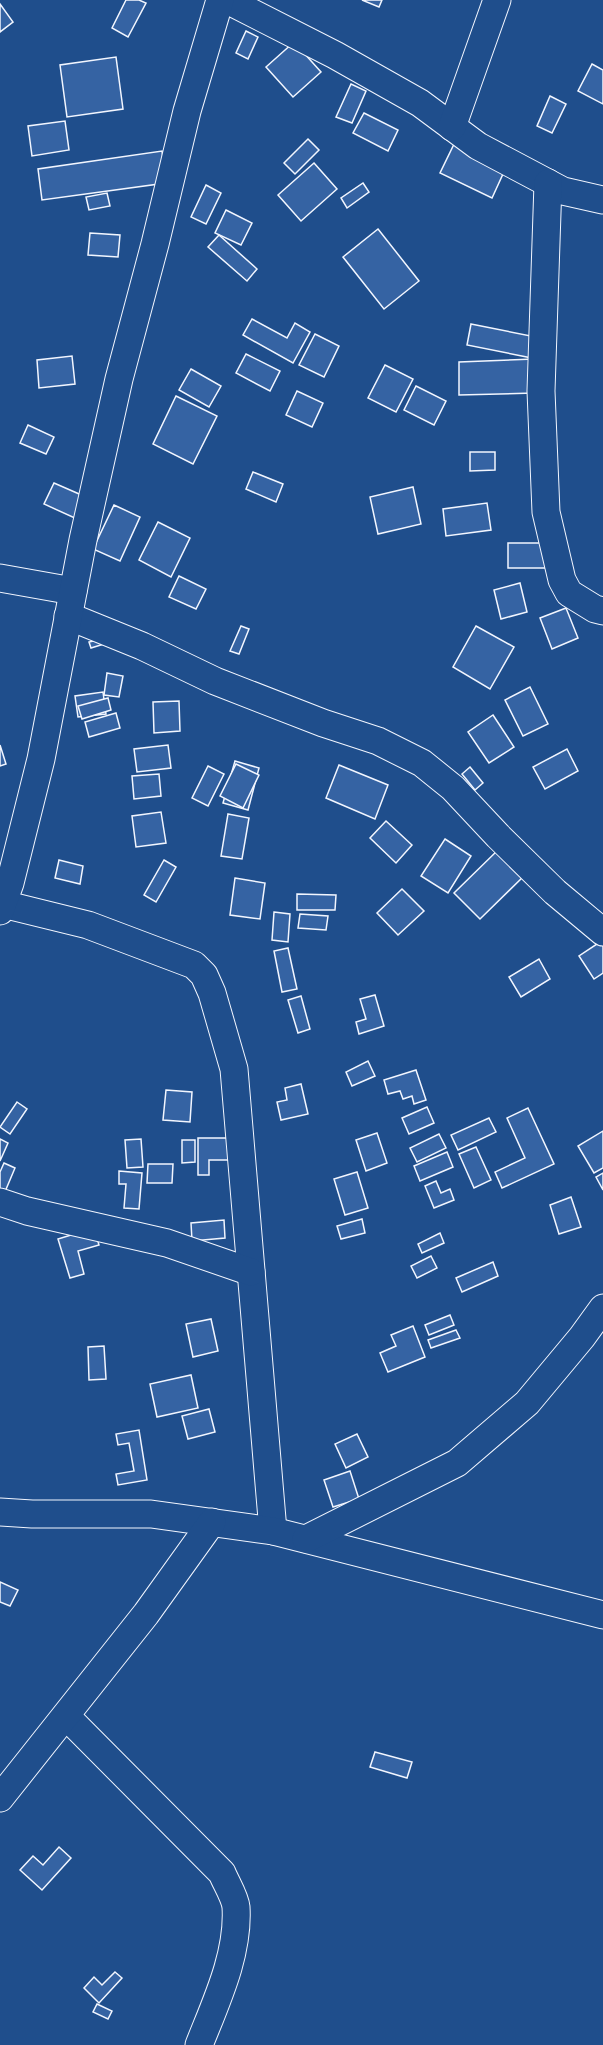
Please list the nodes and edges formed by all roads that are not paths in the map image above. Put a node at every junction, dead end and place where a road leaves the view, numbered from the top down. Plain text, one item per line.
1 (220, 0) edge
2 (227, 0) edge
3 (498, 0) edge
4 (452, 127) junction
5 (548, 183) junction
6 (603, 200) edge
7 (0, 578) edge
8 (71, 604) junction
9 (603, 611) edge
10 (1, 908) edge
11 (603, 932) edge
12 (0, 1202) edge
13 (251, 1272) junction
14 (603, 1308) edge
15 (0, 1512) edge
16 (212, 1522) junction
17 (273, 1531) junction
18 (306, 1539) junction
19 (603, 1615) edge
20 (66, 1716) junction
21 (0, 1798) edge
22 (199, 2045) edge

1 - 8 street
2 - 4 street
3 - 4 street
4 - 5 street
5 - 6 street
5 - 9 street
7 - 8 street
8 - 10 street
8 - 11 street
10 - 13 street
12 - 13 street
13 - 17 street
14 - 18 street
15 - 16 street
16 - 17 street
16 - 20 street
17 - 18 street
18 - 19 street
20 - 21 street
20 - 22 street

